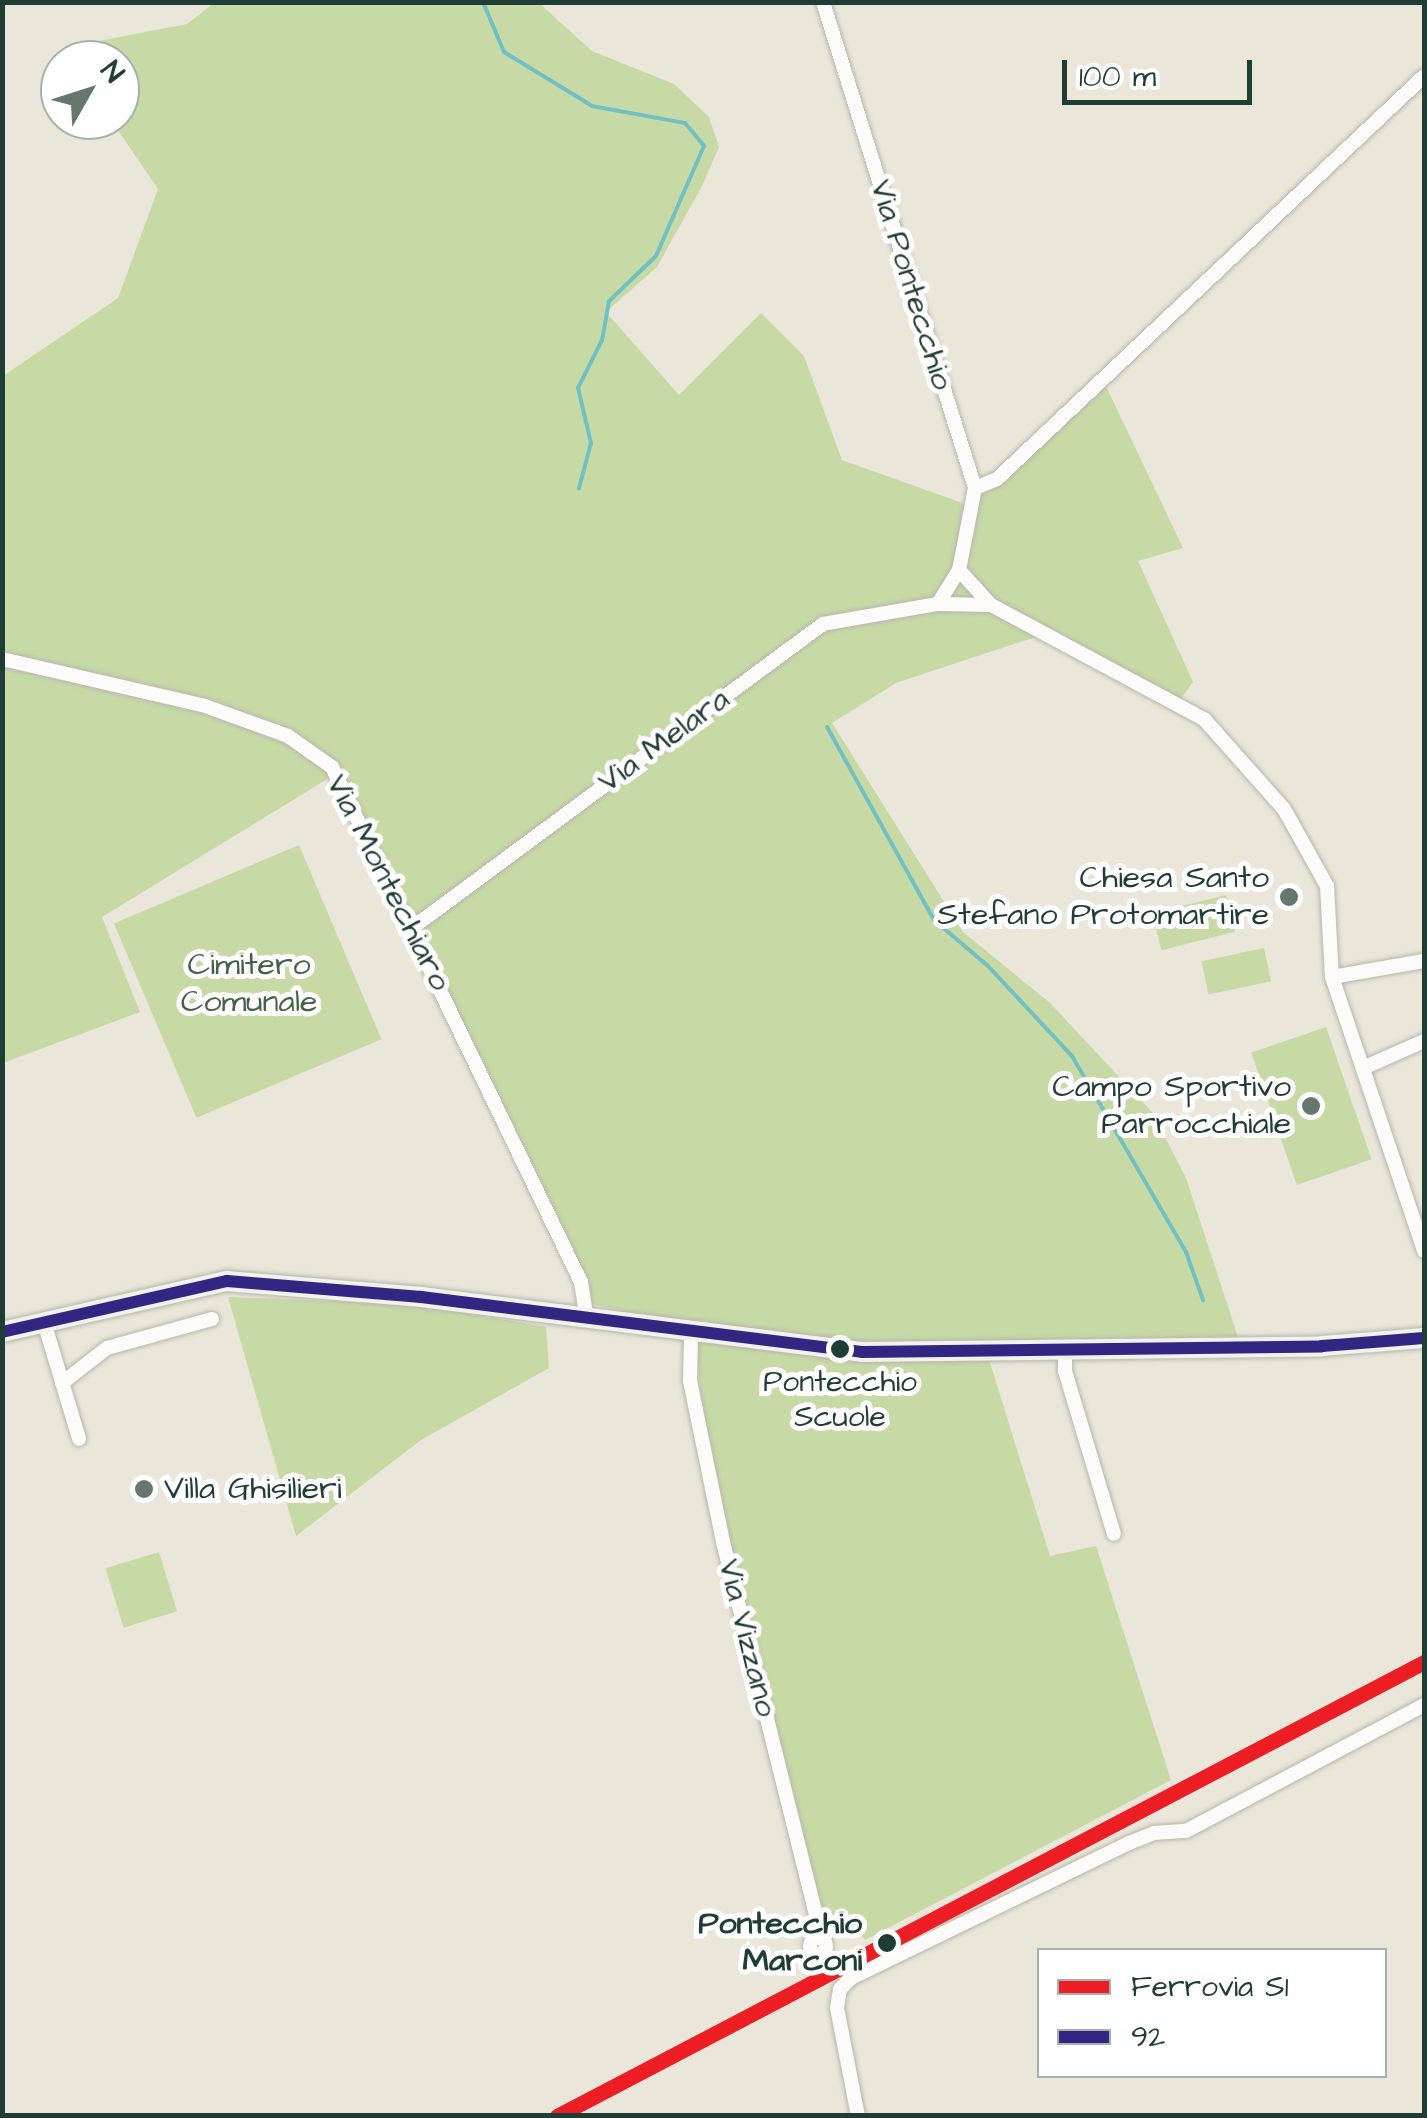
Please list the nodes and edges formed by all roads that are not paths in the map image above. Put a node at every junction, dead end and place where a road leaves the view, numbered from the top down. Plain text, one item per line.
1 (823, 2) edge
2 (1424, 76) edge
3 (975, 488) junction
4 (959, 570) junction
5 (938, 604) junction
6 (991, 605) junction
7 (2, 659) edge
8 (412, 928) junction
9 (1424, 961) edge
10 (1332, 977) junction
11 (1424, 1041) edge
12 (1363, 1068) junction
13 (1424, 1251) edge
14 (587, 1318) junction
15 (212, 1319) dead end
16 (44, 1322) junction
17 (2, 1332) edge
18 (691, 1334) junction
19 (1424, 1338) edge
20 (1065, 1351) junction
21 (62, 1383) junction
22 (79, 1439) dead end
23 (1114, 1534) dead end
24 (1424, 1704) edge
25 (819, 1934) dead end
26 (858, 2116) edge

1 - 3 street, Via Pontecchio
2 - 3 street
3 - 4 street, Via Pontecchio
4 - 5 street
4 - 6 street
5 - 6 street, Via Melara
5 - 8 street, Via Melara
6 - 10 street
7 - 8 street, Via Montechiaro
8 - 14 street, Via Montechiaro
9 - 10 street
10 - 12 street
11 - 12 street
12 - 13 street
14 - 16 main road
14 - 18 main road
15 - 21 street
16 - 17 main road
16 - 21 street
18 - 20 main road
18 - 25 street, Via Vizzano
19 - 20 main road
20 - 23 street
21 - 22 street
24 - 26 street

